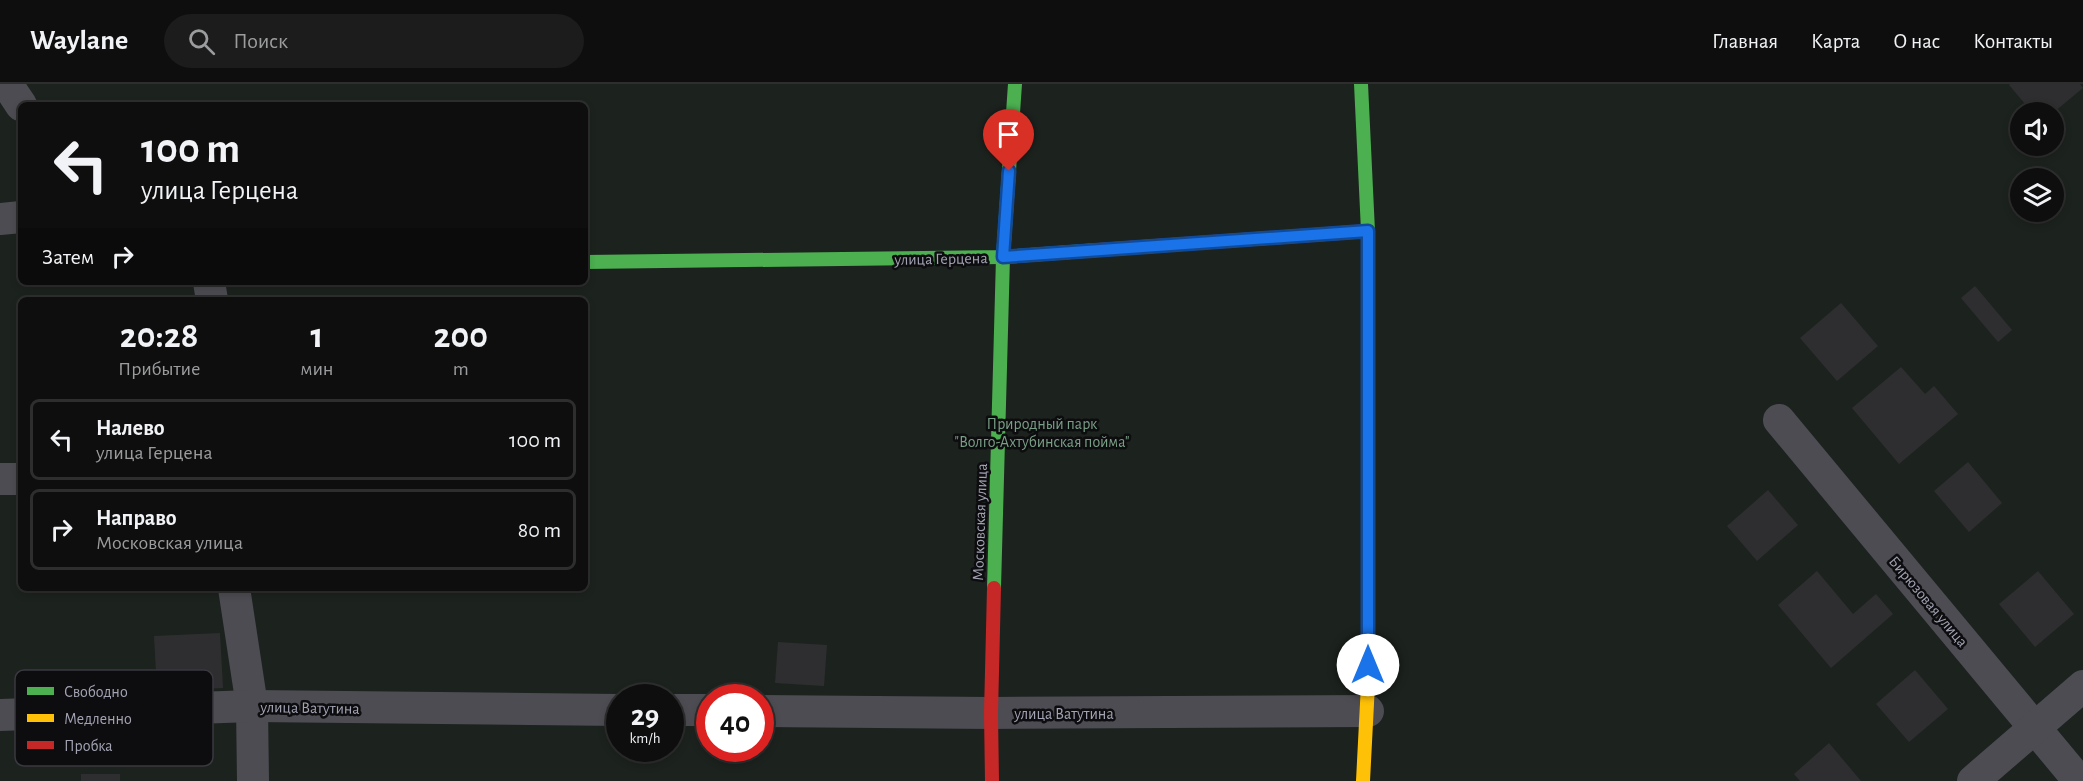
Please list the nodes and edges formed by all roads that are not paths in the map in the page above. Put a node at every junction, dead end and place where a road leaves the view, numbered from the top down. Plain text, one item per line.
1 (7, 84) edge
2 (1015, 84) edge
3 (1361, 84) edge
4 (19, 102) edge
5 (18, 217) edge
6 (0, 219) edge
7 (1368, 231) junction
8 (1003, 257) junction
9 (588, 262) edge
10 (1779, 420) dead end
11 (0, 479) edge
12 (18, 479) edge
13 (234, 591) edge
14 (2083, 686) edge
15 (252, 706) junction
16 (213, 707) edge
17 (606, 710) edge
18 (774, 711) edge
19 (1368, 711) junction
20 (990, 713) junction
21 (15, 714) edge
22 (0, 715) edge
23 (2035, 729) junction
24 (253, 781) edge
25 (992, 781) edge
26 (1363, 781) edge
27 (1973, 781) edge
28 (2079, 781) edge

1 - 4 street
2 - 8 street, Московская улица
3 - 7 street
5 - 6 street
7 - 8 street, улица Герцена
7 - 19 street
8 - 9 street, улица Герцена
8 - 20 street, Московская улица
10 - 23 street, Бирюзовая улица
11 - 12 street
13 - 15 street
14 - 23 street
15 - 16 street, улица Ватутина
15 - 17 street, улица Ватутина
15 - 24 street
18 - 20 street, улица Ватутина
19 - 20 street, улица Ватутина
19 - 26 street
20 - 25 street, Московская улица
21 - 22 street, улица Ватутина
23 - 27 street
23 - 28 street, Бирюзовая улица

